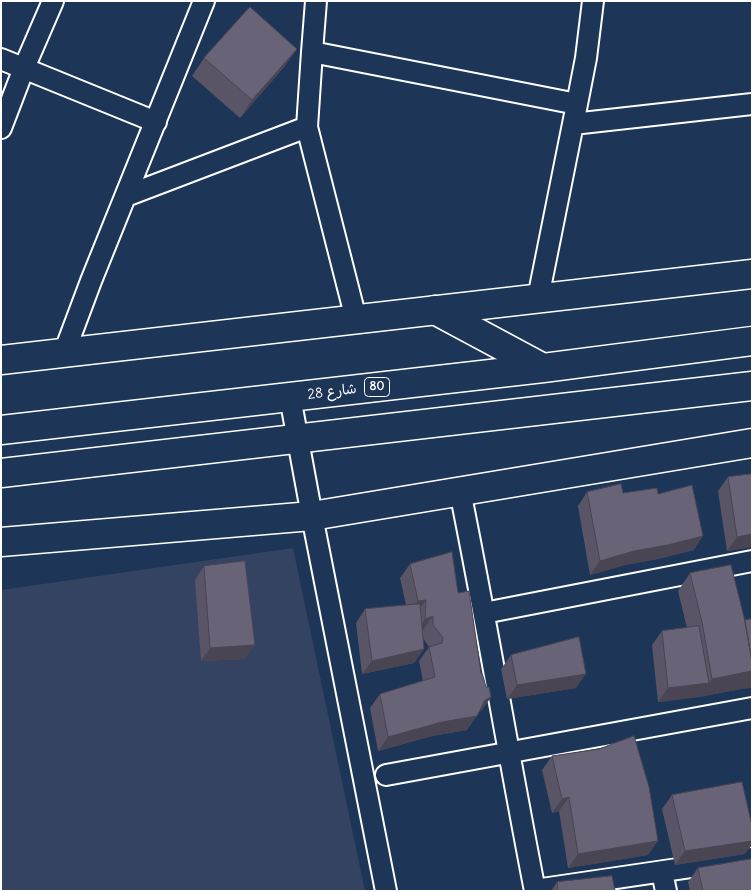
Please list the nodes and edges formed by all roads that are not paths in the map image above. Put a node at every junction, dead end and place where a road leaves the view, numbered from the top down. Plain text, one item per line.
1 (53, 1) edge
2 (204, 1) edge
3 (316, 1) edge
4 (592, 1) edge
5 (312, 52) junction
6 (1, 59) edge
7 (24, 68) junction
8 (577, 104) junction
9 (752, 104) edge
10 (156, 122) junction
11 (573, 124) junction
12 (307, 127) junction
13 (1, 128) edge
14 (126, 196) junction
15 (752, 274) edge
16 (538, 298) junction
17 (435, 310) junction
18 (356, 319) junction
19 (752, 341) edge
20 (64, 353) junction
21 (1, 360) edge
22 (543, 368) junction
23 (752, 386) edge
24 (290, 397) junction
25 (1, 430) edge
26 (298, 438) junction
27 (752, 443) edge
28 (1, 473) edge
29 (460, 491) junction
30 (312, 516) junction
31 (1, 542) edge
32 (752, 561) edge
33 (484, 614) junction
34 (752, 708) edge
35 (508, 752) junction
36 (386, 775) dead end
37 (752, 858) edge
38 (664, 881) edge
39 (386, 891) edge
40 (535, 891) edge

1 - 7 street
2 - 10 street
3 - 5 street
4 - 8 street
5 - 8 street
5 - 12 street
6 - 7 street
7 - 10 street
7 - 13 street
8 - 11 street
9 - 11 street
10 - 14 street
11 - 16 street
12 - 14 street
12 - 18 street
14 - 20 street
15 - 16 main road
16 - 17 main road
17 - 18 main road
17 - 22 main road
18 - 20 main road
19 - 22 main road, شارع 28 / 80
20 - 21 main road
22 - 24 main road, شارع 28 / 80
23 - 26 main road
24 - 25 main road, شارع 28 / 80
24 - 26 street
26 - 28 main road
26 - 30 street
27 - 29 main road
29 - 30 main road
29 - 33 street
30 - 31 main road
30 - 39 street
32 - 33 street
33 - 35 street
34 - 35 street
35 - 36 street
35 - 40 street
37 - 38 street
38 - 40 street

